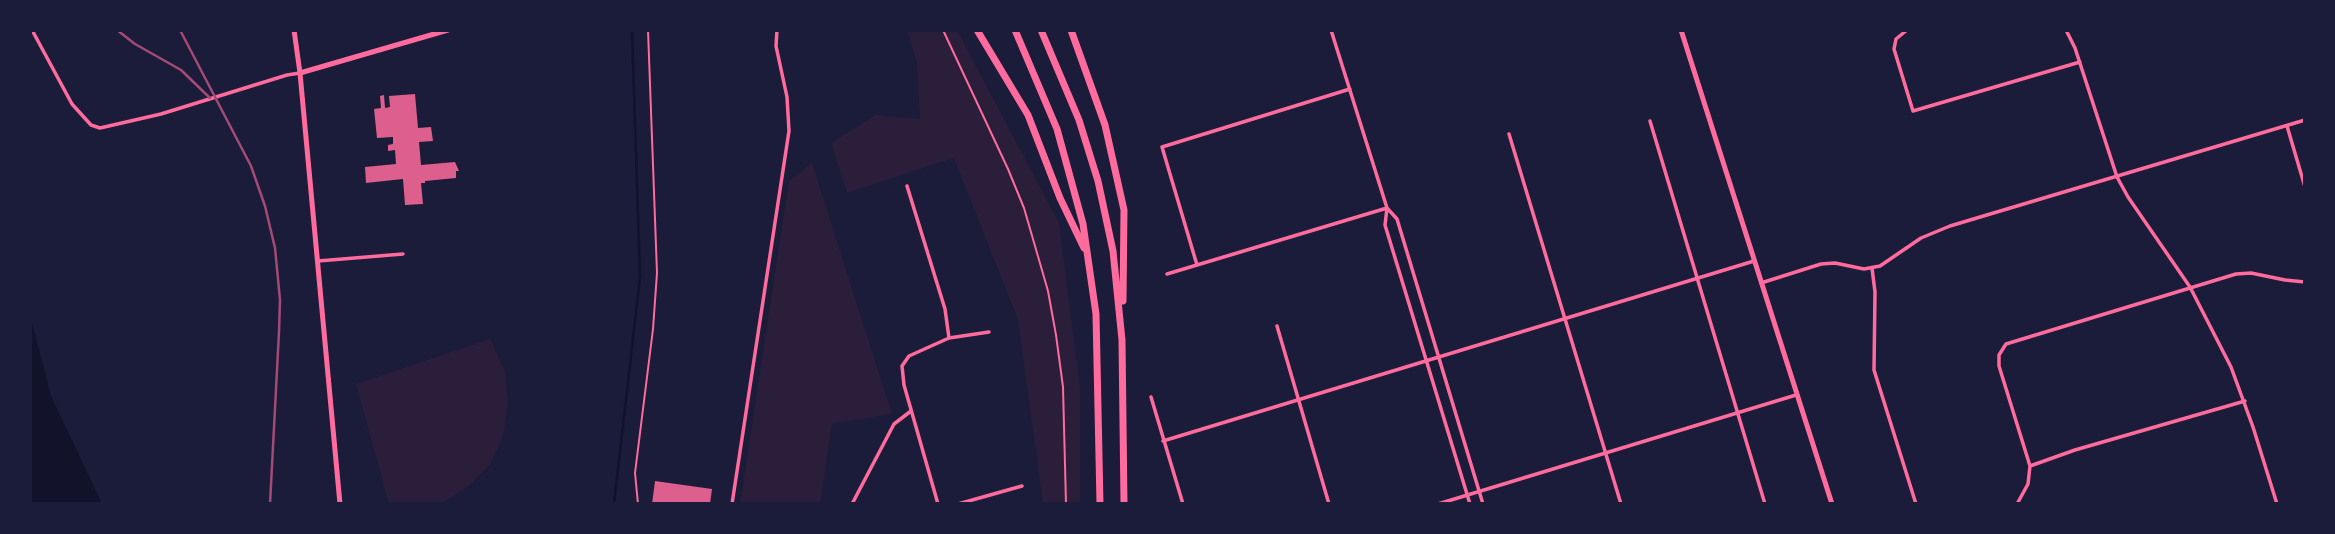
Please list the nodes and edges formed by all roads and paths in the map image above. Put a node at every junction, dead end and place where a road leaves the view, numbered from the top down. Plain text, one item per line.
1 (32, 30) edge
2 (293, 30) edge
3 (448, 30) edge
4 (648, 30) edge
5 (777, 30) edge
6 (943, 30) edge
7 (977, 30) edge
8 (1015, 30) edge
9 (1041, 30) edge
10 (1071, 30) edge
11 (1331, 30) edge
12 (1681, 30) edge
13 (1907, 30) edge
14 (2067, 30) edge
15 (2080, 62) junction
16 (300, 73) junction
17 (1350, 89) junction
18 (2305, 120) edge
19 (1650, 121) dead end
20 (2287, 126) junction
21 (1509, 134) dead end
22 (2117, 177) junction
23 (907, 186) dead end
24 (2305, 187) edge
25 (1387, 208) junction
26 (403, 254) dead end
27 (1089, 258) junction
28 (317, 261) junction
29 (1754, 261) junction
30 (1197, 265) junction
31 (1872, 268) junction
32 (1167, 274) dead end
33 (1697, 279) junction
34 (2305, 282) edge
35 (1761, 283) junction
36 (2190, 287) junction
37 (1565, 318) junction
38 (1277, 326) dead end
39 (989, 332) dead end
40 (948, 338) junction
41 (1122, 340) junction
42 (1439, 357) junction
43 (1426, 361) junction
44 (1796, 395) junction
45 (1151, 397) dead end
46 (1299, 400) junction
47 (2245, 401) junction
48 (911, 411) junction
49 (1738, 412) junction
50 (1163, 441) junction
51 (1606, 454) junction
52 (2030, 466) junction
53 (1022, 486) dead end
54 (1479, 492) junction
55 (1467, 495) junction
56 (340, 504) edge
57 (638, 504) edge
58 (732, 504) edge
59 (852, 504) edge
60 (938, 504) edge
61 (958, 504) edge
62 (1066, 504) edge
63 (1100, 504) edge
64 (1124, 504) edge
65 (1183, 504) edge
66 (1329, 504) edge
67 (1438, 504) edge
68 (1470, 504) edge
69 (1483, 504) edge
70 (1621, 504) edge
71 (1765, 504) edge
72 (1832, 504) edge
73 (1916, 504) edge
74 (2017, 504) edge
75 (2277, 504) edge

1 - 16 street
2 - 16 main road
3 - 16 main road
4 - 57 path
5 - 58 street
6 - 62 path
7 - 27 highway
8 - 27 highway
9 - 41 highway
10 - 41 highway
11 - 17 street
12 - 29 main road
13 - 15 street
14 - 15 street
15 - 22 street
16 - 28 main road
17 - 25 street
17 - 30 street
18 - 20 street
19 - 33 street
20 - 22 street
20 - 24 street
21 - 37 street
22 - 31 street
22 - 36 street
23 - 40 street
25 - 30 street
25 - 42 street
25 - 43 street
26 - 28 street
27 - 63 highway
28 - 56 main road
29 - 33 street
29 - 35 main road
30 - 32 street
31 - 35 street
31 - 73 street
33 - 37 street
33 - 49 street
34 - 36 street
35 - 44 main road
36 - 47 street
36 - 52 street
37 - 42 street
37 - 51 street
38 - 46 street
39 - 40 street
40 - 48 street
41 - 64 highway
42 - 43 street
42 - 54 street
43 - 46 street
43 - 55 street
44 - 49 street
44 - 72 main road
45 - 50 street
46 - 50 street
46 - 66 street
47 - 52 street
47 - 75 street
48 - 59 street
48 - 60 street
49 - 51 street
49 - 71 street
50 - 65 street
51 - 54 street
51 - 70 street
52 - 74 street
53 - 61 street
54 - 55 street
54 - 69 street
55 - 67 street
55 - 68 street

